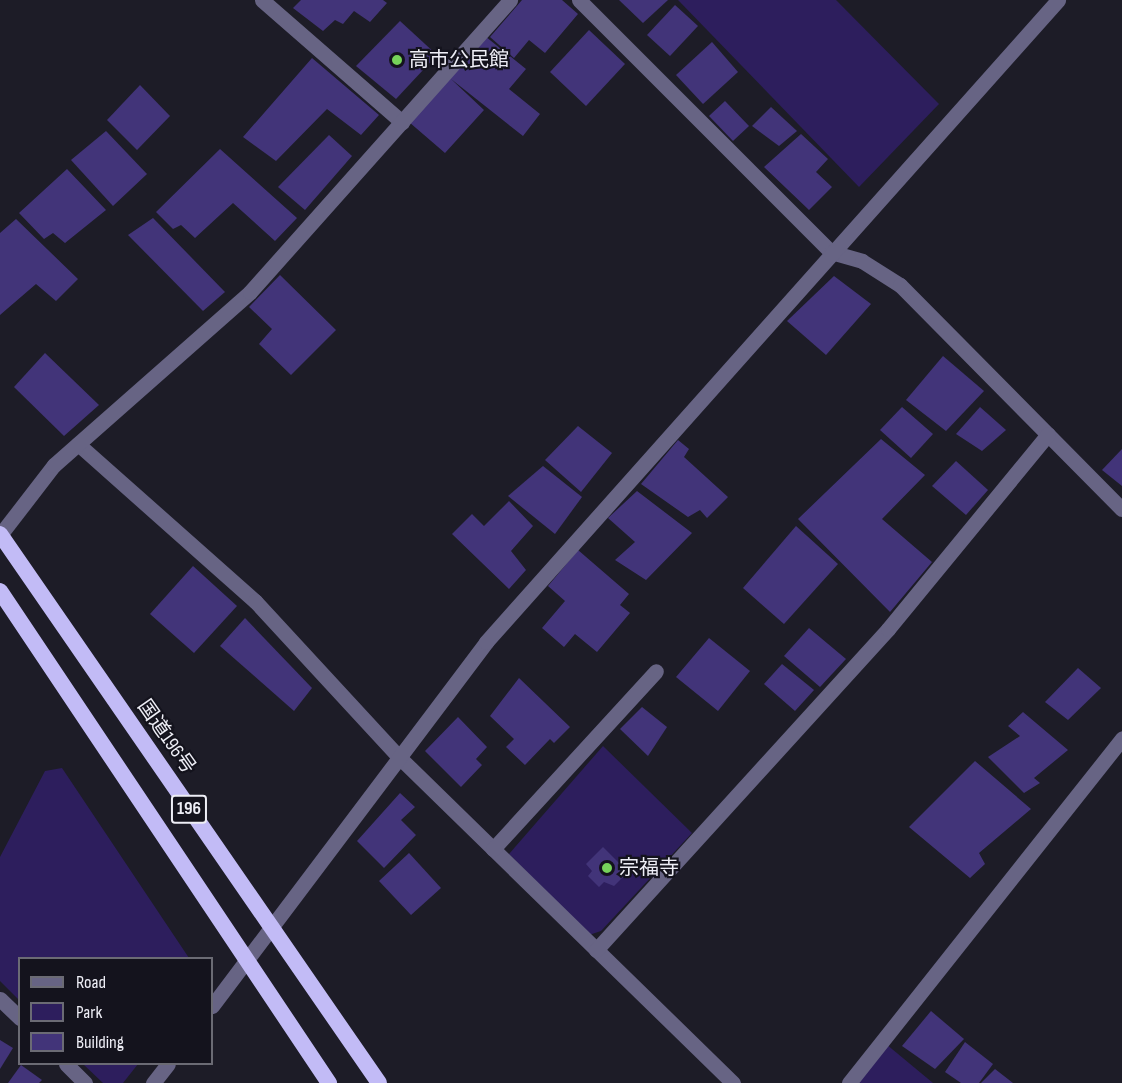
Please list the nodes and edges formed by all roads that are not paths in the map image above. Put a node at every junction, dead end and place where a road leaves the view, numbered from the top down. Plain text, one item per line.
1 (262, 0) edge
2 (510, 0) edge
3 (579, 0) edge
4 (1058, 0) edge
5 (402, 122) junction
6 (831, 252) junction
7 (1048, 434) junction
8 (78, 444) junction
9 (1122, 509) edge
10 (0, 535) edge
11 (0, 591) edge
12 (656, 671) dead end
13 (1122, 738) edge
14 (401, 759) junction
15 (493, 849) junction
16 (270, 926) junction
17 (596, 950) junction
18 (245, 961) junction
19 (0, 999) edge
20 (213, 1005) edge
21 (18, 1016) edge
22 (67, 1065) edge
23 (167, 1065) edge
24 (85, 1083) edge
25 (153, 1083) edge
26 (329, 1083) edge
27 (379, 1083) edge
28 (733, 1083) edge
29 (849, 1083) edge

1 - 5 street
2 - 5 street
3 - 6 street
4 - 6 street
5 - 8 street
6 - 7 street
6 - 14 street
7 - 9 street
7 - 17 street
8 - 10 street
8 - 14 street
10 - 16 highway, 国道196号 / 196
11 - 18 highway, 196
12 - 15 street
13 - 29 street
14 - 15 street
14 - 16 street
15 - 17 street
16 - 18 street
16 - 27 highway, 国道196号 / 196
17 - 28 street
18 - 20 street
18 - 26 highway, 196
19 - 21 street
22 - 24 street
23 - 25 street

